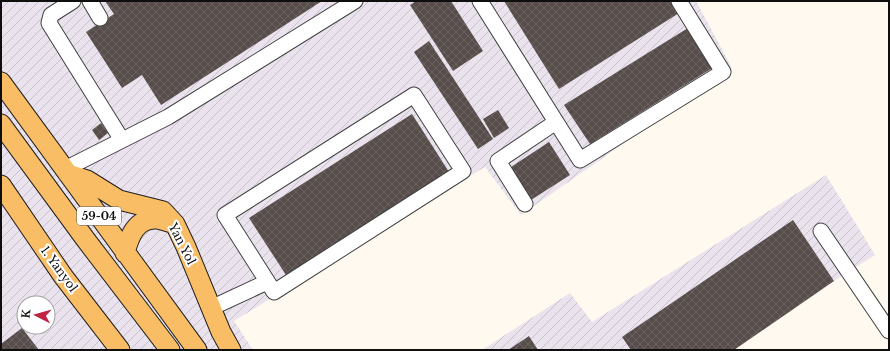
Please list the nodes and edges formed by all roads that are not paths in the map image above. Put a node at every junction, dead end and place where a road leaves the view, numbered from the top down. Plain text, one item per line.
1 (73, 1) edge
2 (90, 1) edge
3 (355, 1) edge
4 (480, 1) edge
5 (679, 1) edge
6 (100, 18) dead end
7 (1, 82) edge
8 (556, 122) junction
9 (1, 124) edge
10 (122, 140) junction
11 (67, 171) junction
12 (1, 185) edge
13 (525, 204) dead end
14 (175, 224) junction
15 (821, 231) dead end
16 (125, 253) junction
17 (268, 282) junction
18 (211, 308) junction
19 (889, 331) edge
20 (120, 350) edge
21 (170, 350) edge
22 (197, 350) edge
23 (231, 350) edge

1 - 10 street
2 - 6 street
3 - 10 street
4 - 8 street
5 - 8 street
7 - 11 main road, 59-04
8 - 13 street
9 - 21 main road, 59-04
10 - 11 street
11 - 14 main road, Yan Yol
11 - 16 main road, 59-04
12 - 20 main road, 1. Yanyol
14 - 16 main road
14 - 18 main road, Yan Yol
15 - 19 street
16 - 22 main road, 59-04
17 - 17 street
17 - 18 street
18 - 23 main road, Yan Yol

